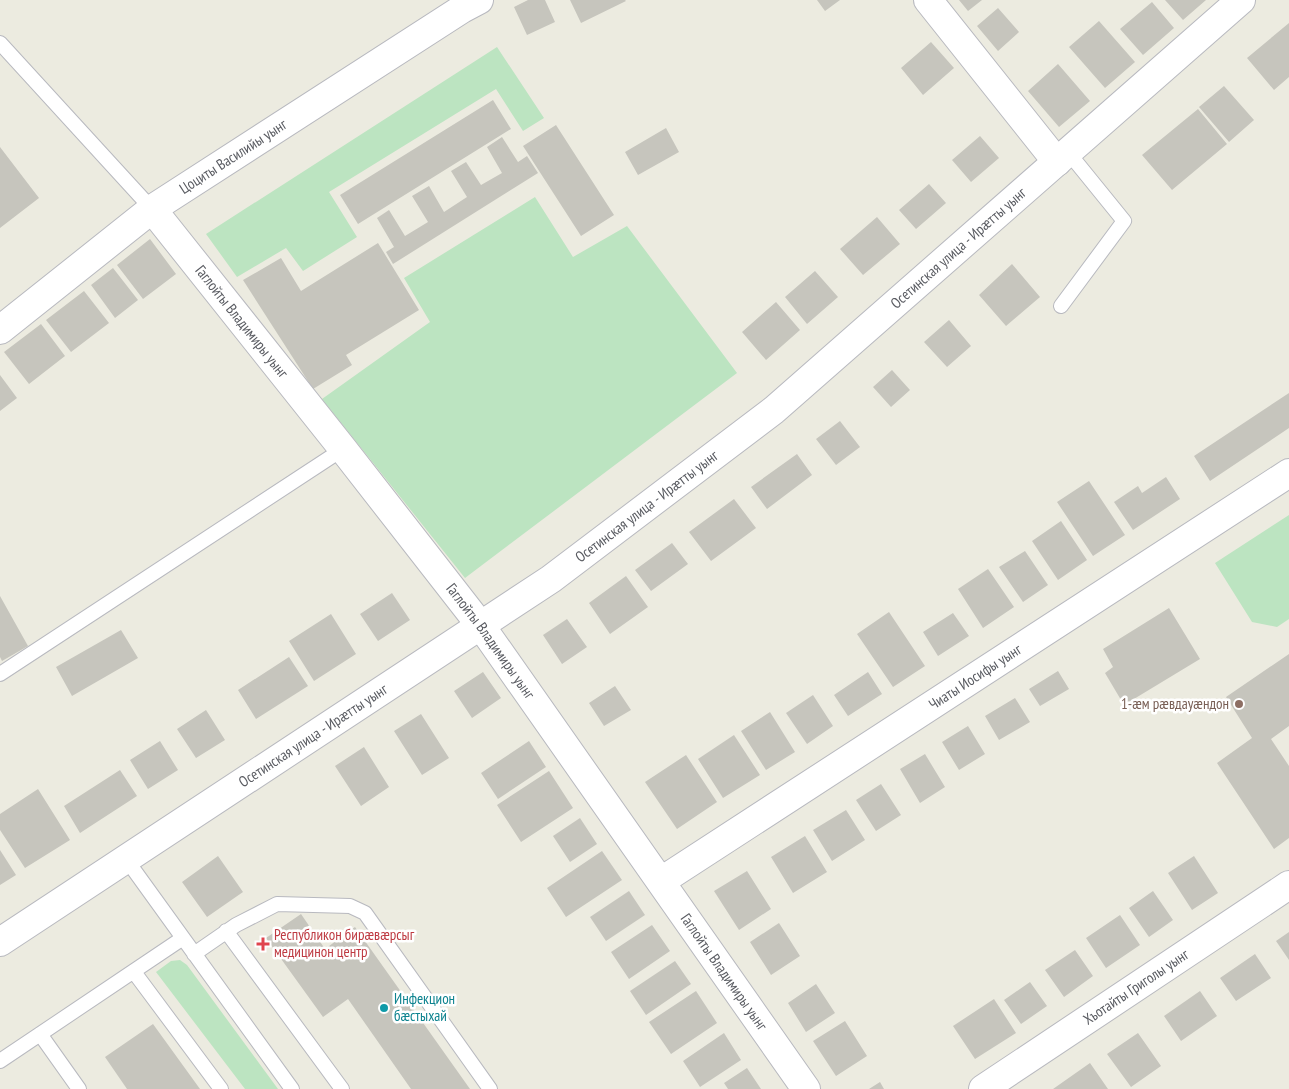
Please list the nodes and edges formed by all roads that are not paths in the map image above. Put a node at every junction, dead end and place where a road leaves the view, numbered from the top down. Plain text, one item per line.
1 (479, 0) edge
2 (928, 0) edge
3 (1241, 0) edge
4 (0, 43) edge
5 (1063, 157) junction
6 (152, 209) junction
7 (1061, 306) dead end
8 (0, 330) edge
9 (343, 449) junction
10 (1289, 473) edge
11 (481, 626) junction
12 (0, 674) edge
13 (126, 859) junction
14 (660, 880) junction
15 (1289, 885) edge
16 (226, 931) junction
17 (183, 938) junction
18 (0, 942) edge
19 (194, 954) junction
20 (134, 972) junction
21 (40, 1034) junction
22 (0, 1062) edge
23 (79, 1089) edge
24 (221, 1089) edge
25 (292, 1089) edge
26 (342, 1089) edge
27 (490, 1089) edge
28 (806, 1089) edge
29 (983, 1089) edge

1 - 6 street, Цоциты Василийы уынг
2 - 5 street
3 - 5 street, Осетинская улица - Ирæтты уынг
4 - 6 lane
5 - 7 lane
5 - 11 street, Осетинская улица - Ирæтты уынг
6 - 8 street, Цоциты Василийы уынг
6 - 9 street, Гаглойты Владимиры уынг
9 - 11 street, Гаглойты Владимиры уынг
9 - 12 lane
10 - 14 street, Чиаты Иосифы уынг
11 - 13 street, Осетинская улица - Ирæтты уынг
11 - 14 street, Гаглойты Владимиры уынг
13 - 17 lane
13 - 18 street, Осетинская улица - Ирæтты уынг
14 - 28 street, Гаглойты Владимиры уынг
15 - 29 street, Хъотайты Григолы уынг
16 - 19 lane
16 - 26 lane
16 - 27 lane
17 - 19 lane
17 - 20 lane
19 - 25 lane
20 - 21 lane
20 - 24 lane
21 - 22 lane
21 - 23 lane

